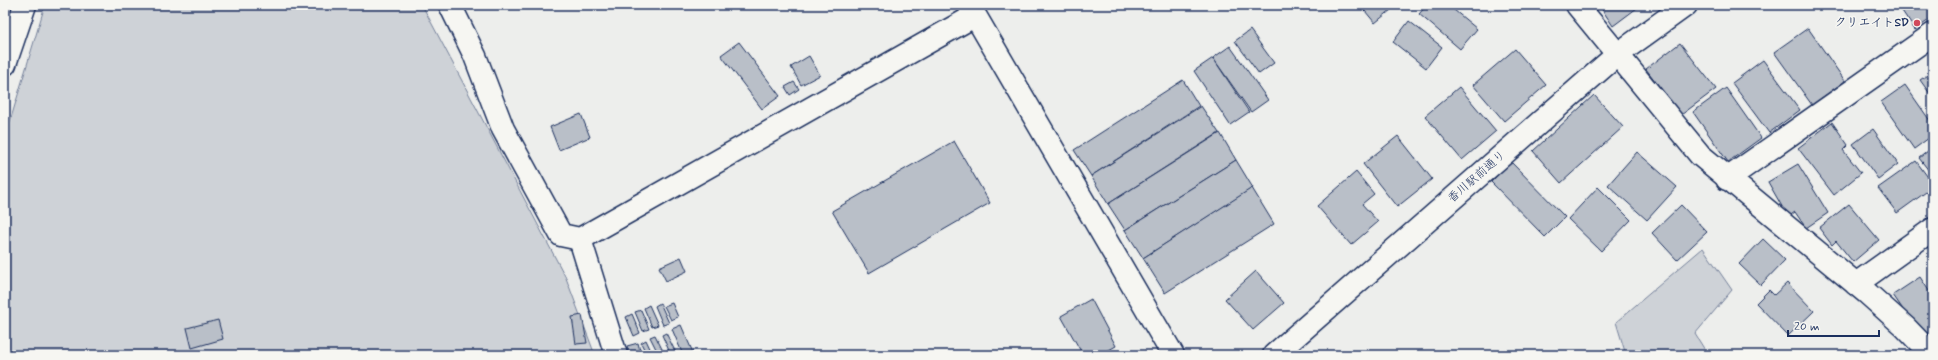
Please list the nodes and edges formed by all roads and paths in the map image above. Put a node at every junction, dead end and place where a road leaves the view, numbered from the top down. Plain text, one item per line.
1 (25, 5) edge
2 (450, 5) edge
3 (1577, 5) edge
4 (1686, 5) edge
5 (972, 11) edge
6 (1933, 34) edge
7 (1618, 54) junction
8 (5, 64) edge
9 (1727, 179) junction
10 (1933, 229) edge
11 (580, 239) junction
12 (1856, 284) junction
13 (1168, 353) edge
14 (616, 355) edge
15 (1274, 355) edge
16 (1932, 355) edge

1 - 8 street
2 - 11 street
3 - 7 street
4 - 7 street, 香川駅前通り
5 - 11 street
5 - 13 street
6 - 9 street
7 - 9 street
7 - 15 street, 香川駅前通り
9 - 12 street
10 - 12 street
11 - 14 street
12 - 16 street

